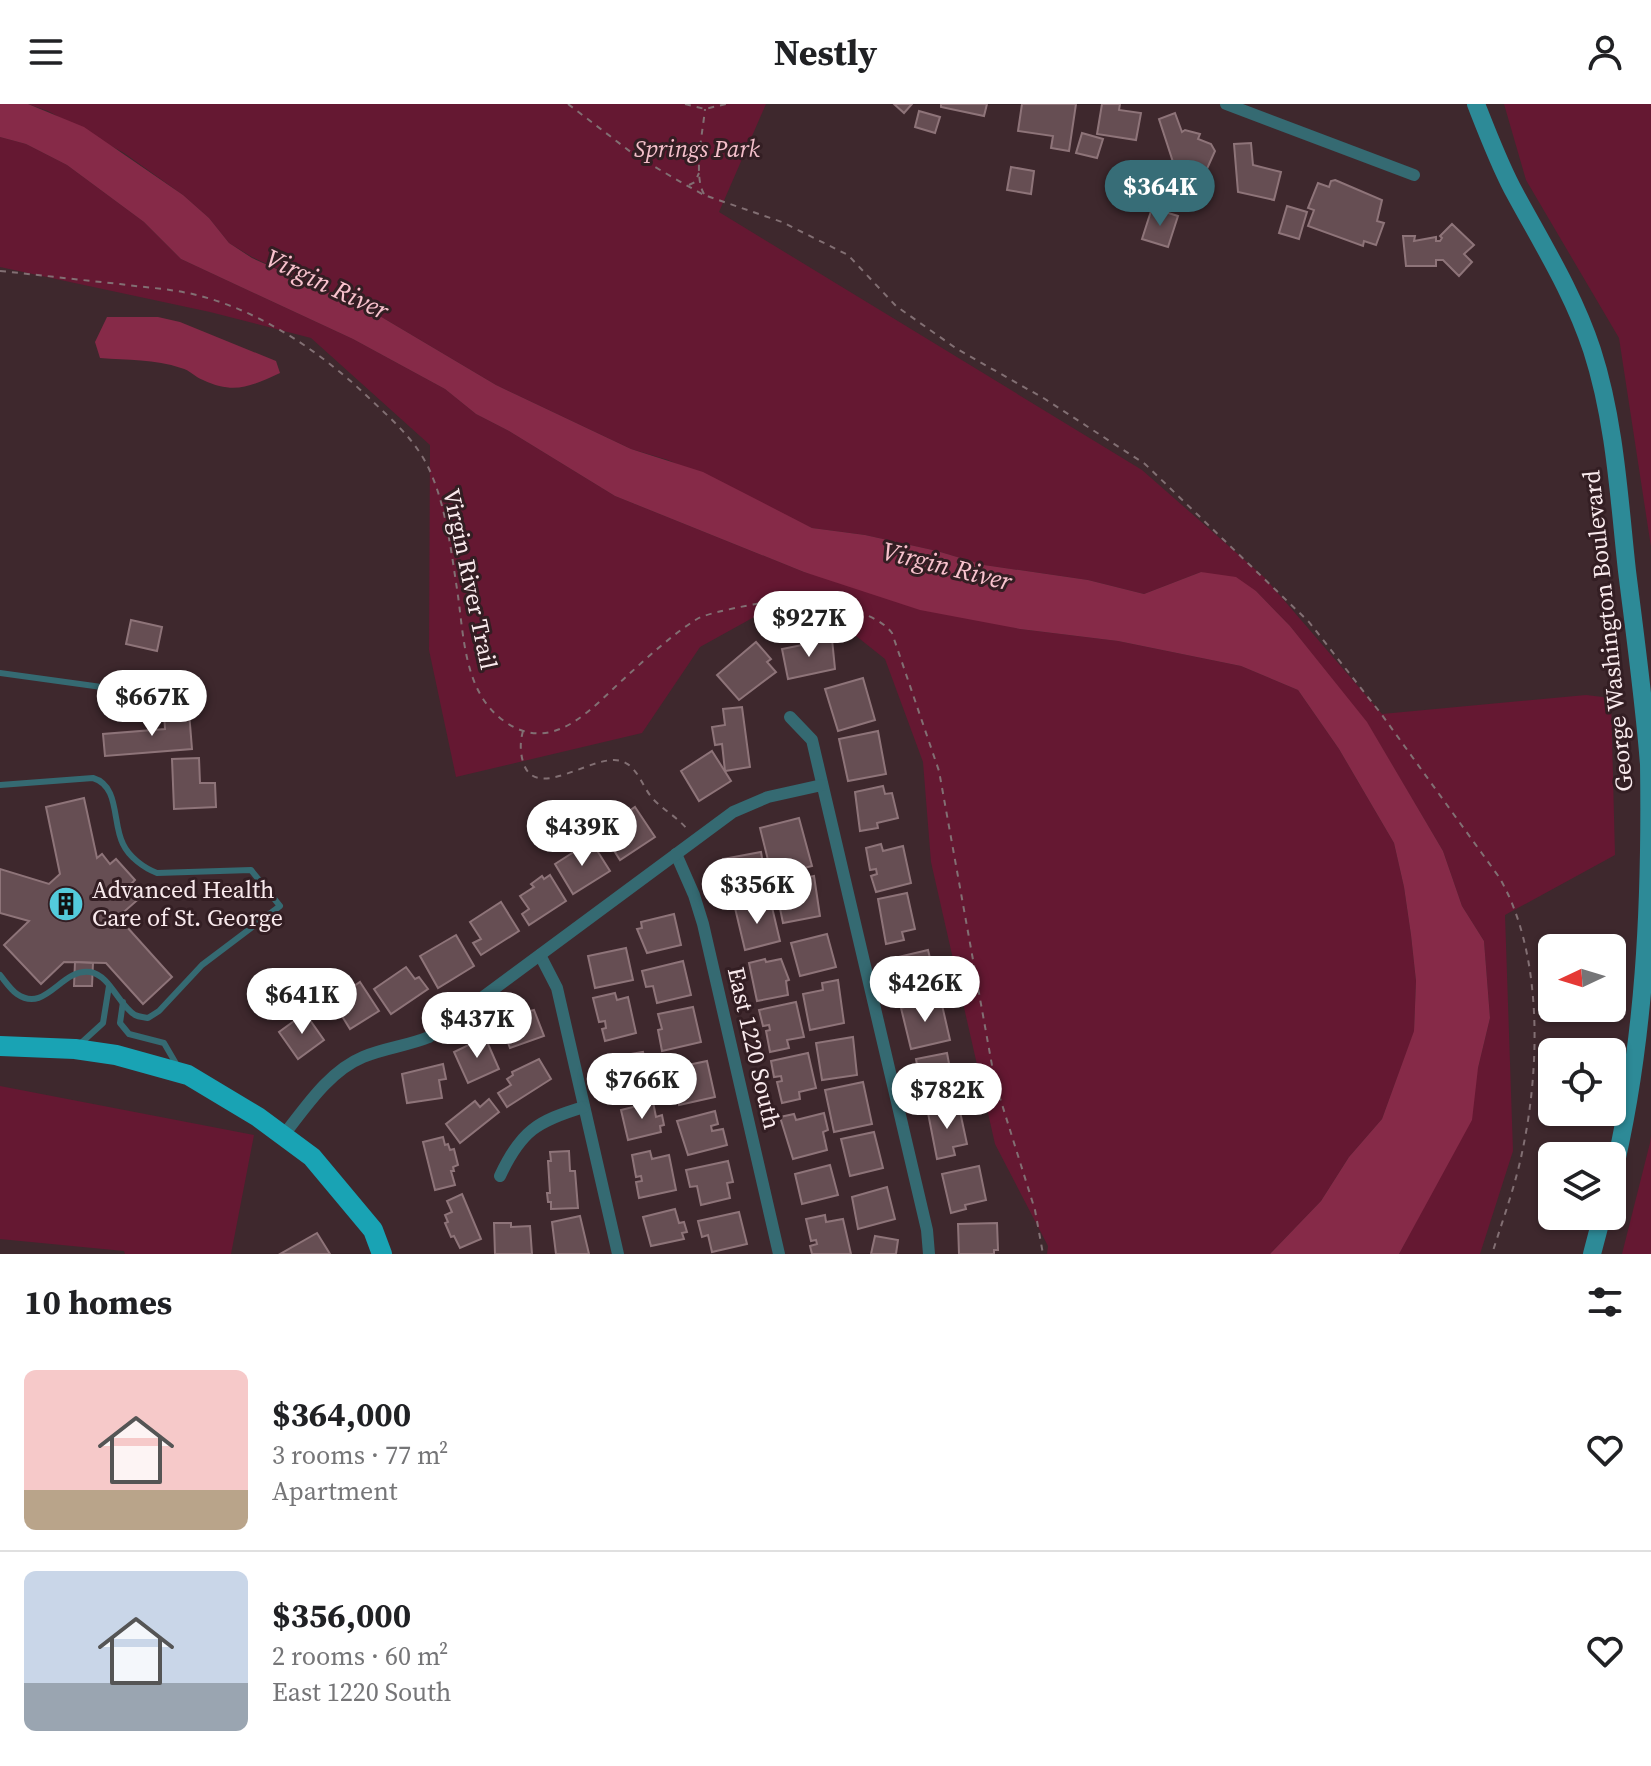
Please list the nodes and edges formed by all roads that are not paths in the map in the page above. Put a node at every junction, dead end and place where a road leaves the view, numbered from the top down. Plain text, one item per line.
1 (1226, 104) edge
2 (1476, 104) edge
3 (1255, 109) edge
4 (1414, 175) dead end
5 (0, 673) edge
6 (174, 697) dead end
7 (790, 717) dead end
8 (0, 785) edge
9 (822, 785) junction
10 (676, 854) junction
11 (540, 955) junction
12 (0, 975) edge
13 (109, 986) junction
14 (123, 1002) junction
15 (0, 1046) edge
16 (75, 1049) junction
17 (182, 1074) junction
18 (584, 1107) junction
19 (283, 1136) junction
20 (1620, 1142) edge
21 (500, 1176) dead end
22 (1598, 1230) edge
23 (382, 1254) edge
24 (618, 1254) edge
25 (779, 1254) edge
26 (929, 1254) edge
27 (1592, 1254) edge

1 - 3 street
2 - 20 main road, George Washington Boulevard
3 - 4 street
5 - 6 lane
7 - 9 street
8 - 14 lane
9 - 10 street
9 - 26 street
10 - 11 street
10 - 25 street, East 1220 South
11 - 18 street
11 - 19 street
12 - 13 lane
13 - 14 lane
13 - 16 lane
14 - 17 lane
15 - 16 main road
16 - 17 main road
17 - 19 main road
18 - 21 street
18 - 24 street
19 - 23 main road
22 - 27 main road

